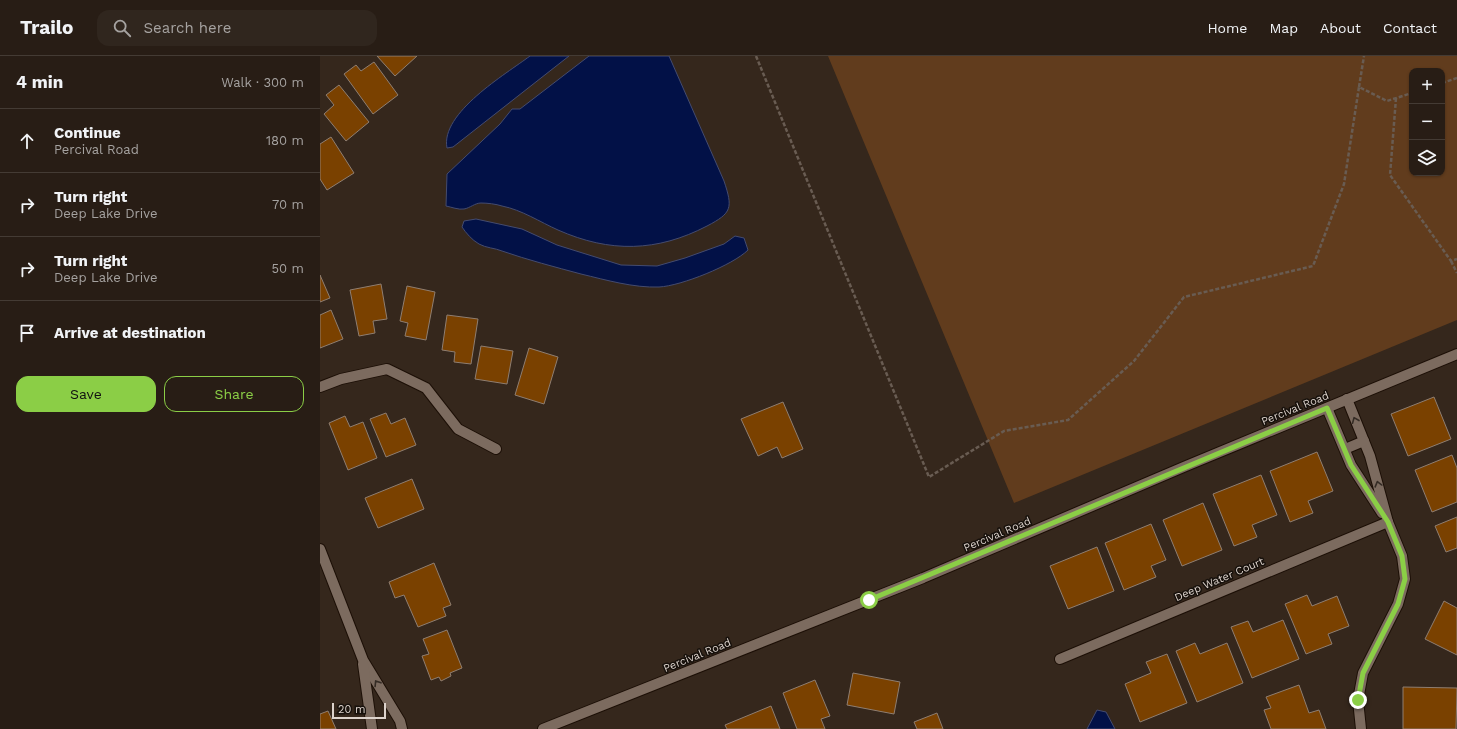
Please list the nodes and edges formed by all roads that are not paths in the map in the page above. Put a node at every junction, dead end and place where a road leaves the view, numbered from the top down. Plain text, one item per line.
1 (1457, 354) edge
2 (320, 387) edge
3 (1347, 399) junction
4 (1327, 408) junction
5 (1364, 441) junction
6 (496, 449) dead end
7 (1345, 449) junction
8 (1388, 522) junction
9 (320, 549) edge
10 (1060, 659) dead end
11 (363, 660) junction
12 (372, 729) edge
13 (402, 729) edge
14 (543, 729) edge
15 (1361, 729) edge

1 - 3 street, Percival Road
2 - 6 street
3 - 4 street, Percival Road
5 -> 3 street
4 - 7 street
4 - 14 street, Percival Road
5 - 7 street
8 -> 5 street
7 - 8 street
8 - 10 street, Deep Water Court
8 - 15 street
9 - 11 street
11 - 12 street
13 -> 11 street

